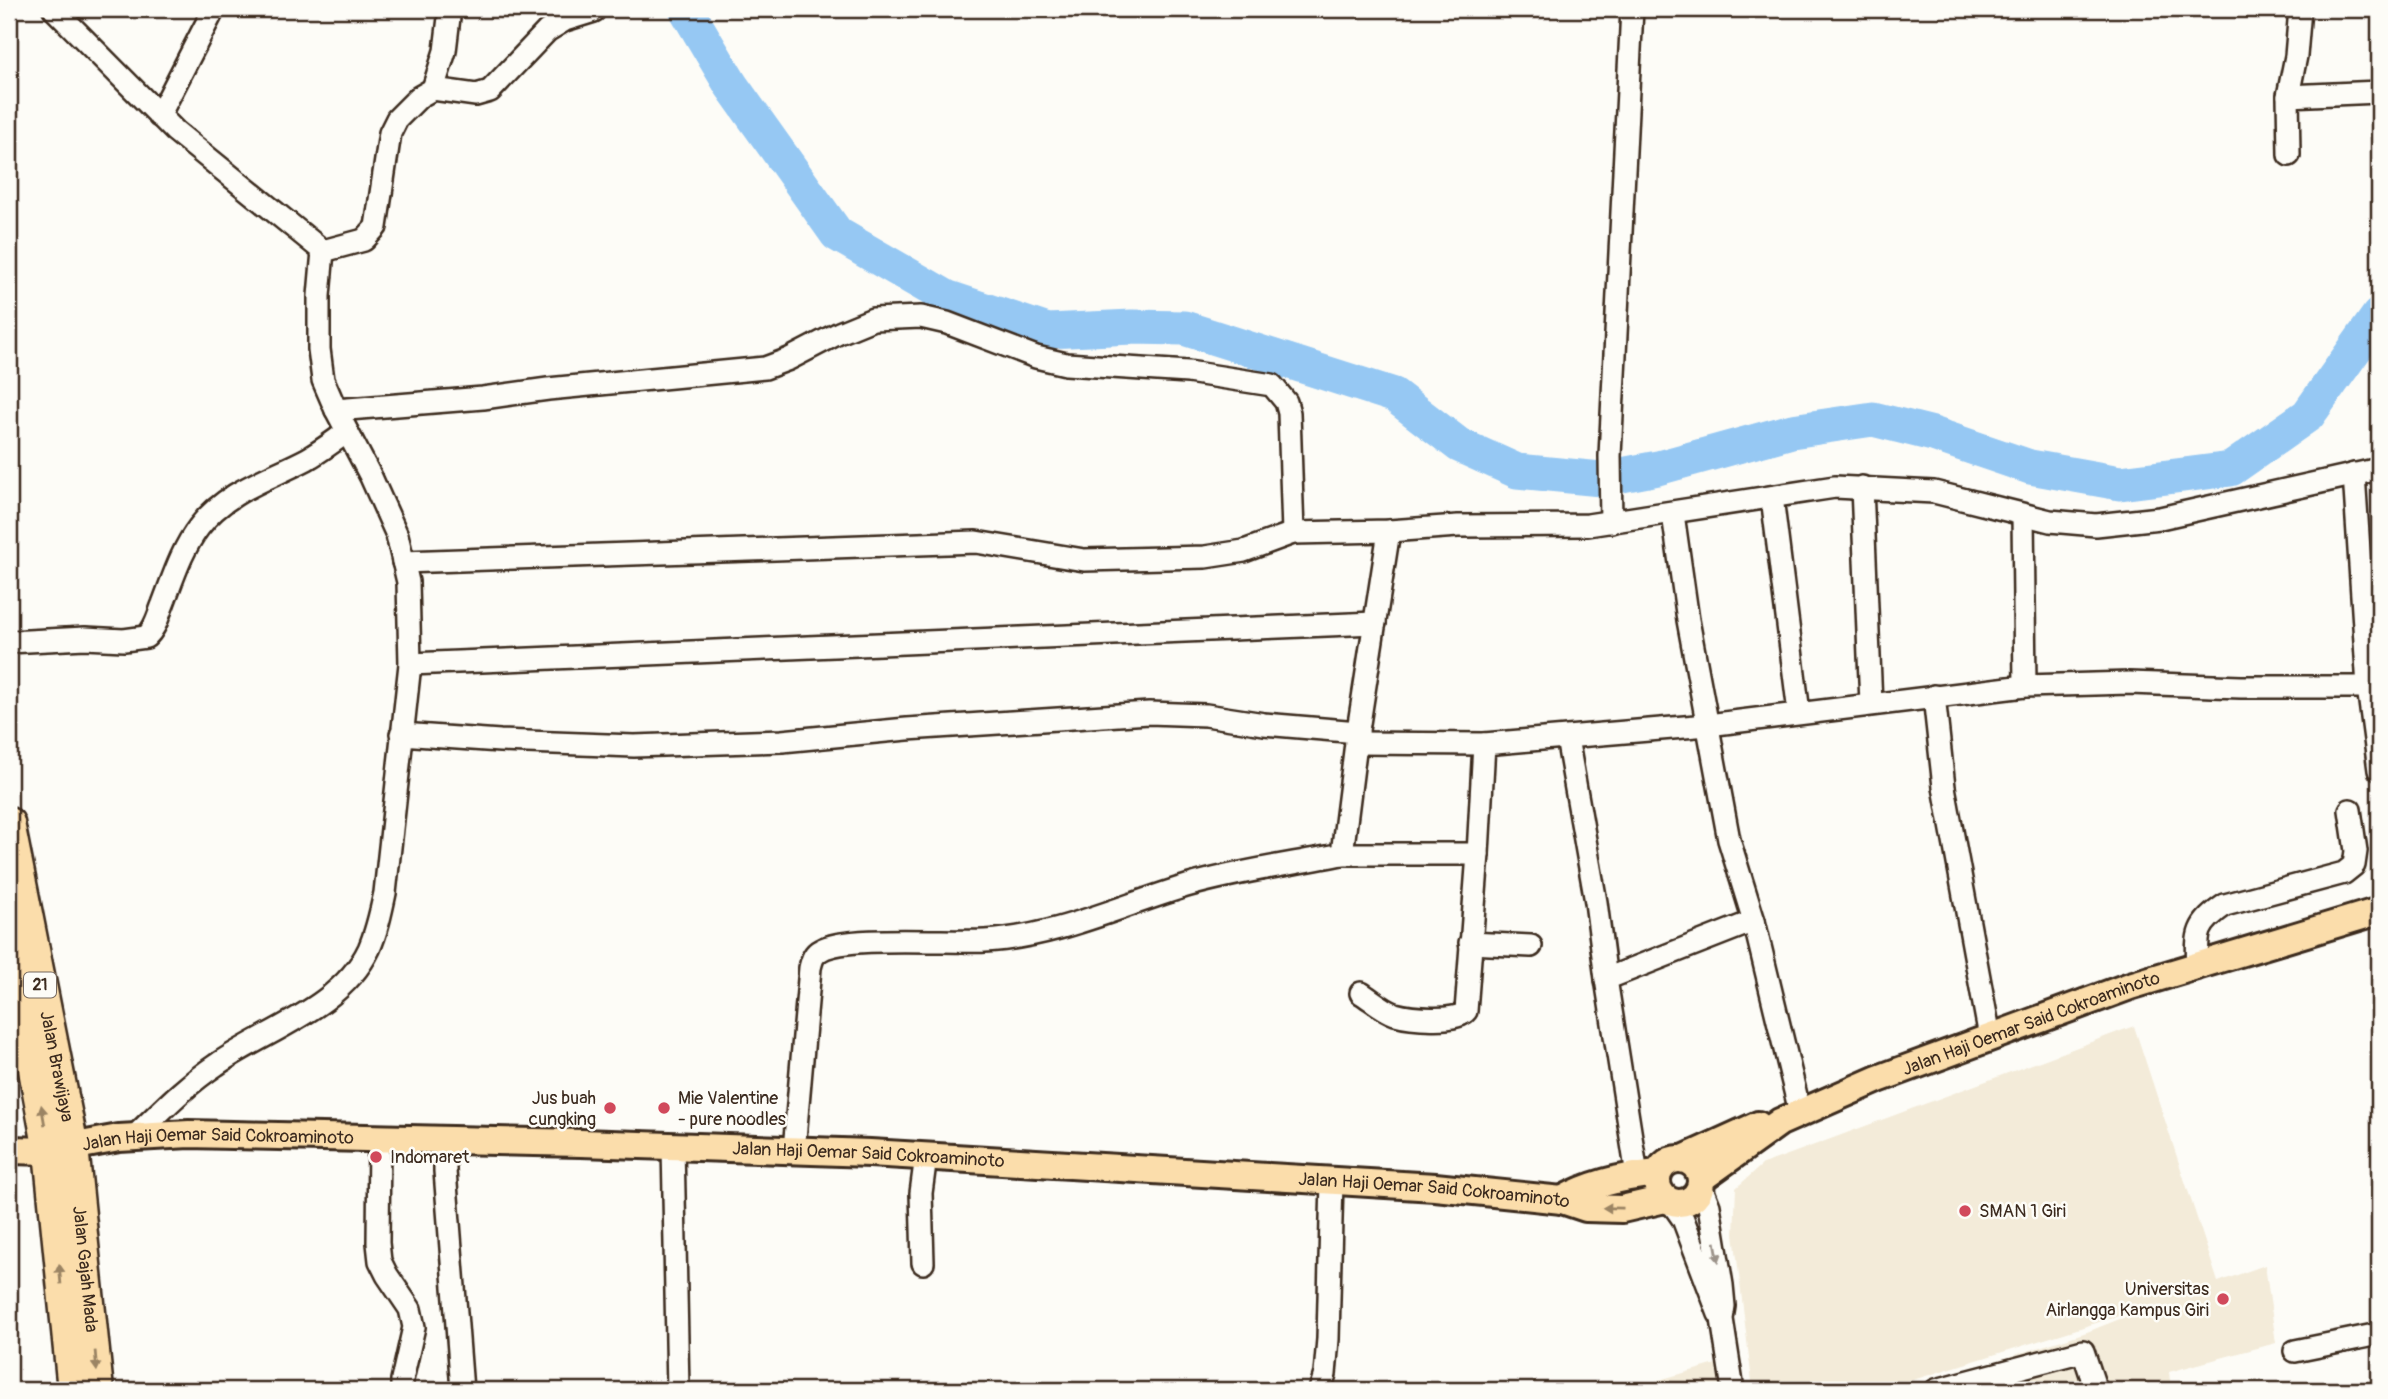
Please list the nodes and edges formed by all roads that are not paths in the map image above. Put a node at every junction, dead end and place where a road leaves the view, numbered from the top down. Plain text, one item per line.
1 (54, 9) edge
2 (214, 9) edge
3 (450, 9) edge
4 (1632, 9) edge
5 (2300, 9) edge
6 (594, 11) dead end
7 (433, 89) junction
8 (2379, 93) edge
9 (2288, 96) junction
10 (159, 116) junction
11 (2289, 155) dead end
12 (323, 251) junction
13 (336, 410) junction
14 (347, 432) junction
15 (2379, 469) edge
16 (2354, 474) junction
17 (1862, 487) junction
18 (1772, 497) junction
19 (1610, 512) junction
20 (1673, 514) junction
21 (2023, 515) junction
22 (1389, 531) junction
23 (1293, 533) junction
24 (404, 562) junction
25 (1375, 622) junction
26 (9, 642) edge
27 (411, 664) junction
28 (2025, 686) junction
29 (2368, 687) junction
30 (1934, 696) junction
31 (1871, 704) junction
32 (1798, 713) junction
33 (1708, 725) junction
34 (401, 734) junction
35 (1357, 737) junction
36 (1567, 738) junction
37 (1484, 744) junction
38 (2379, 770) edge
39 (2350, 810) dead end
40 (9, 823) edge
41 (1342, 854) junction
42 (1478, 854) junction
43 (2379, 911) edge
44 (1754, 921) junction
45 (9, 935) edge
46 (1470, 943) junction
47 (1531, 946) dead end
48 (2198, 966) junction
49 (1606, 979) junction
50 (1361, 993) dead end
51 (1990, 1037) junction
52 (1790, 1117) junction
53 (135, 1136) junction
54 (379, 1137) junction
55 (445, 1139) junction
56 (673, 1146) junction
57 (61, 1149) junction
58 (9, 1150) edge
59 (794, 1150) junction
60 (926, 1156) junction
61 (1682, 1159) junction
62 (1648, 1174) junction
63 (1332, 1181) junction
64 (1701, 1182) junction
65 (1562, 1200) junction
66 (1668, 1201) junction
67 (923, 1263) dead end
68 (1722, 1319) junction
69 (2379, 1334) edge
70 (2295, 1351) dead end
71 (73, 1390) edge
72 (98, 1390) edge
73 (402, 1390) edge
74 (462, 1390) edge
75 (678, 1390) edge
76 (1320, 1390) edge
77 (1733, 1390) edge
78 (1936, 1390) edge
79 (2096, 1390) edge

1 - 10 street
2 - 10 street
3 - 7 street
4 - 19 street
5 - 9 street
6 - 7 street
7 - 12 street
8 - 9 street
9 - 11 street
10 - 12 street
12 - 13 street
13 - 14 street
13 - 23 street
14 - 24 street
14 - 26 street
15 - 16 street
16 - 21 street
16 - 29 street
17 - 18 street
17 - 21 street
17 - 31 street
18 - 20 street
18 - 32 street
19 - 20 street
19 - 22 street
20 - 33 street
21 - 28 street
22 - 23 street
22 - 25 street
23 - 24 street
24 - 27 street
25 - 27 street
25 - 35 street
27 - 34 street
28 - 29 street
28 - 30 street
29 - 38 street
30 - 31 street
30 - 51 street
31 - 32 street
32 - 33 street
33 - 36 street
33 - 44 street
34 - 35 street
34 - 53 street
35 - 37 street
35 - 41 street
36 - 37 street
36 - 49 street
37 - 42 street
39 - 48 street
40 - 57 highway, Jalan Brawijaya / 21
41 - 42 street
41 - 59 street
42 - 46 street
43 - 48 main road, Jalan Haji Oemar Said Cokroaminoto
44 - 49 street
44 - 52 street
57 -> 45 highway, Jalan Brawijaya / 21
46 - 47 street
46 - 50 street
48 - 51 main road, Jalan Haji Oemar Said Cokroaminoto
49 - 62 street
51 - 52 main road, Jalan Haji Oemar Said Cokroaminoto
52 - 61 main road
52 - 64 main road, Jalan Haji Oemar Said Cokroaminoto
53 - 54 main road, Jalan Haji Oemar Said Cokroaminoto
53 - 57 main road, Jalan Haji Oemar Said Cokroaminoto
54 - 55 main road, Jalan Haji Oemar Said Cokroaminoto
54 - 73 street
55 - 56 main road, Jalan Haji Oemar Said Cokroaminoto
55 - 74 street
56 - 59 main road, Jalan Haji Oemar Said Cokroaminoto
56 - 75 street
57 - 58 main road, Jalan Haji Oemar Said Cokroaminoto
71 -> 57 highway, Jalan Brawijaya / 21
57 -> 72 highway, Jalan Gajah Mada / 21
59 - 60 main road, Jalan Haji Oemar Said Cokroaminoto
60 - 63 main road, Jalan Haji Oemar Said Cokroaminoto
60 - 67 street
61 - 62 main road
61 - 64 main road
62 - 65 main road, Jalan Haji Oemar Said Cokroaminoto
62 - 66 main road
63 - 65 main road, Jalan Haji Oemar Said Cokroaminoto
63 - 76 street
64 - 66 main road
64 -> 68 street
66 -> 65 main road
66 - 68 street
68 - 77 street
69 - 70 street
78 - 79 street

